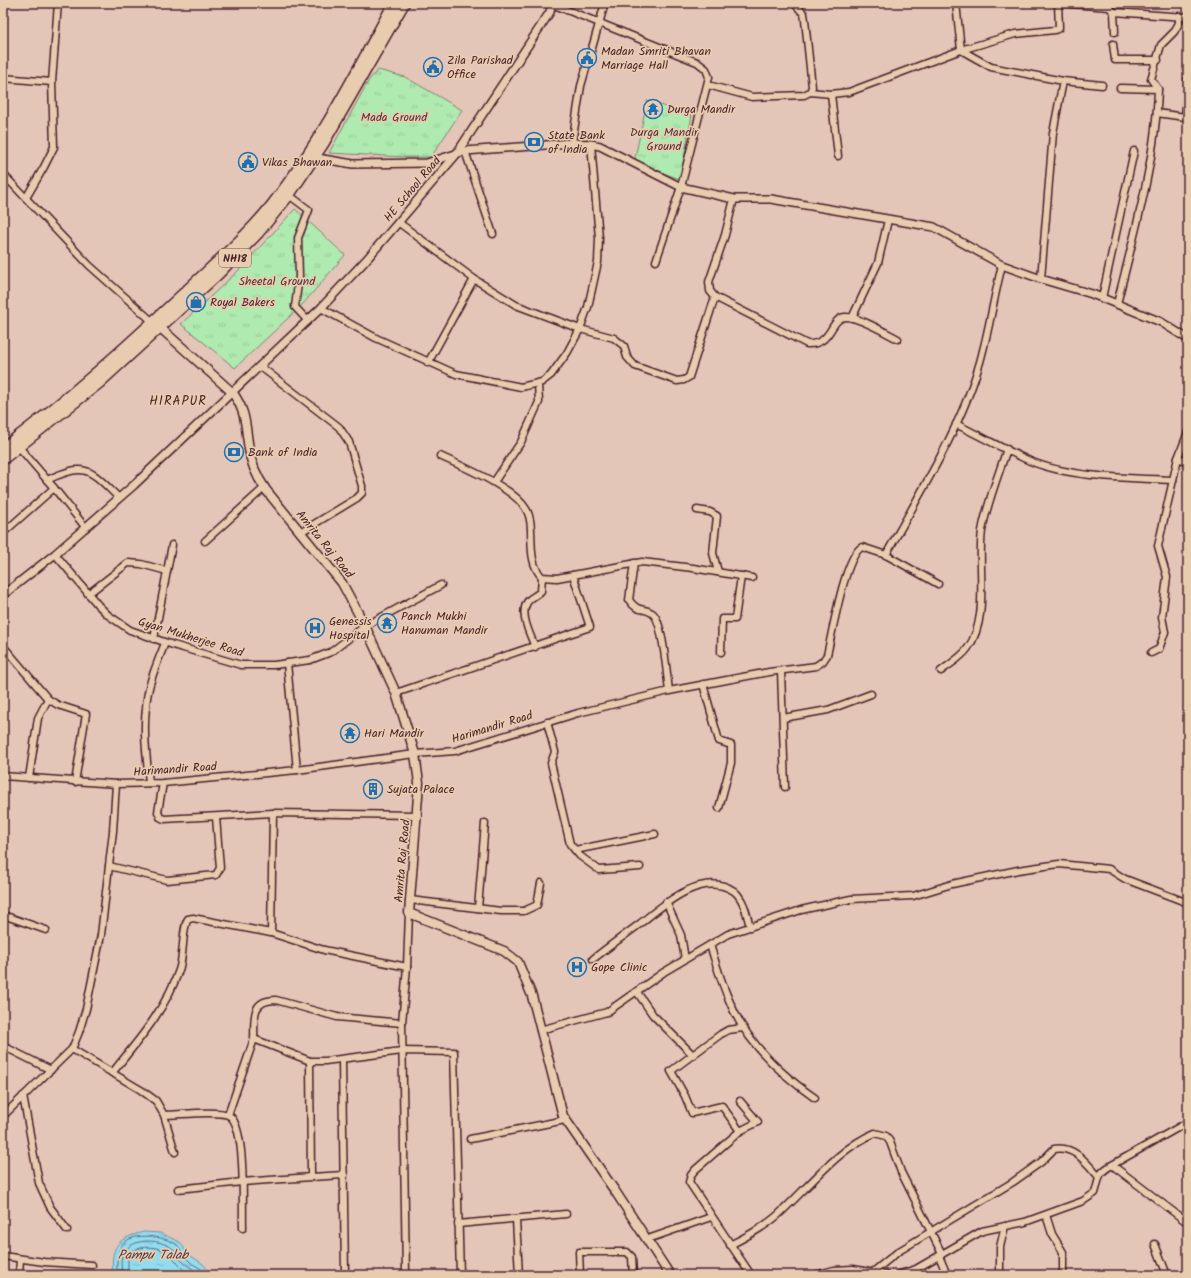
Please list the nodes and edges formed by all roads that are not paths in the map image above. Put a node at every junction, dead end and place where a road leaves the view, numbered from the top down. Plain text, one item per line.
1 (58, 3) edge
2 (394, 3) edge
3 (404, 3) edge
4 (552, 3) edge
5 (605, 3) edge
6 (794, 3) edge
7 (956, 3) edge
8 (1058, 3) edge
9 (1114, 12) junction
10 (1188, 15) edge
11 (1179, 16) junction
12 (598, 22) junction
13 (1115, 32) dead end
14 (1113, 44) dead end
15 (961, 50) junction
16 (1158, 60) junction
17 (3, 78) edge
18 (1188, 78) edge
19 (1063, 81) junction
20 (52, 82) junction
21 (708, 85) junction
22 (1102, 85) dead end
23 (1120, 88) dead end
24 (1158, 89) junction
25 (810, 92) junction
26 (831, 94) junction
27 (1157, 113) junction
28 (572, 143) junction
29 (591, 144) junction
30 (465, 151) junction
31 (1134, 151) dead end
32 (310, 156) junction
33 (455, 156) junction
34 (838, 156) dead end
35 (3, 174) edge
36 (681, 187) junction
37 (289, 195) junction
38 (26, 198) junction
39 (734, 199) junction
40 (888, 220) junction
41 (398, 222) junction
42 (493, 234) dead end
43 (656, 261) dead end
44 (1002, 265) junction
45 (474, 279) junction
46 (1041, 279) junction
47 (715, 297) junction
48 (1102, 298) junction
49 (1117, 304) junction
50 (321, 308) junction
51 (852, 318) junction
52 (308, 321) junction
53 (156, 325) junction
54 (580, 329) junction
55 (898, 338) dead end
56 (1188, 338) edge
57 (428, 363) junction
58 (261, 367) junction
59 (538, 384) junction
60 (233, 393) junction
61 (956, 424) junction
62 (1188, 432) edge
63 (19, 447) junction
64 (3, 448) edge
65 (1007, 449) junction
66 (440, 456) dead end
67 (1178, 458) junction
68 (3, 459) edge
69 (1188, 462) edge
70 (47, 480) junction
71 (1173, 480) junction
72 (494, 482) junction
73 (54, 488) junction
74 (264, 488) junction
75 (119, 498) junction
76 (697, 510) dead end
77 (86, 528) junction
78 (300, 532) junction
79 (3, 533) edge
80 (205, 541) dead end
81 (172, 545) dead end
82 (55, 554) junction
83 (886, 556) junction
84 (634, 563) junction
85 (167, 571) junction
86 (718, 572) junction
87 (573, 575) junction
88 (741, 576) junction
89 (542, 577) junction
90 (752, 578) dead end
91 (938, 584) dead end
92 (441, 585) dead end
93 (88, 594) junction
94 (3, 595) edge
95 (365, 626) junction
96 (154, 639) junction
97 (165, 643) junction
98 (3, 646) edge
99 (534, 647) junction
100 (721, 652) dead end
101 (1152, 653) dead end
102 (287, 663) junction
103 (781, 671) junction
104 (941, 671) dead end
105 (703, 684) junction
106 (669, 691) junction
107 (396, 692) junction
108 (872, 694) dead end
109 (48, 699) junction
110 (783, 718) junction
111 (547, 722) junction
112 (415, 754) junction
113 (297, 770) junction
114 (3, 776) edge
115 (29, 778) junction
116 (75, 782) junction
117 (149, 783) junction
118 (163, 783) junction
119 (116, 784) junction
120 (785, 787) dead end
121 (719, 808) dead end
122 (273, 813) junction
123 (418, 815) junction
124 (216, 817) junction
125 (485, 823) dead end
126 (655, 834) dead end
127 (575, 850) junction
128 (109, 866) junction
129 (640, 867) dead end
130 (541, 882) dead end
131 (410, 900) junction
132 (666, 902) junction
133 (1188, 903) edge
134 (478, 908) junction
135 (409, 913) junction
136 (3, 915) edge
137 (750, 927) junction
138 (46, 930) dead end
139 (270, 933) junction
140 (710, 945) junction
141 (593, 959) dead end
142 (685, 959) junction
143 (407, 967) junction
144 (637, 992) junction
145 (402, 1023) junction
146 (744, 1028) junction
147 (540, 1030) junction
148 (254, 1039) junction
149 (3, 1046) edge
150 (72, 1049) junction
151 (402, 1051) junction
152 (693, 1055) junction
153 (310, 1060) junction
154 (342, 1060) junction
155 (51, 1070) junction
156 (112, 1073) junction
157 (23, 1096) junction
158 (815, 1098) dead end
159 (740, 1101) dead end
160 (164, 1115) junction
161 (228, 1115) junction
162 (3, 1116) edge
163 (565, 1120) junction
164 (1188, 1122) edge
165 (740, 1131) junction
166 (470, 1139) dead end
167 (175, 1152) dead end
168 (1112, 1165) junction
169 (344, 1175) junction
170 (1098, 1176) junction
171 (311, 1177) junction
172 (242, 1182) junction
173 (178, 1189) dead end
174 (566, 1214) dead end
175 (1046, 1215) junction
176 (711, 1217) junction
177 (516, 1220) junction
178 (1188, 1223) edge
179 (458, 1224) junction
180 (1005, 1226) junction
181 (243, 1228) dead end
182 (67, 1230) dead end
183 (932, 1231) junction
184 (648, 1240) junction
185 (1155, 1244) dead end
186 (730, 1245) junction
187 (941, 1255) junction
188 (3, 1256) edge
189 (20, 1259) junction
190 (92, 1265) dead end
191 (873, 1274) edge
192 (19, 1275) edge
193 (345, 1275) edge
194 (406, 1275) edge
195 (460, 1275) edge
196 (520, 1275) edge
197 (580, 1275) edge
198 (633, 1275) edge
199 (670, 1275) edge
200 (750, 1275) edge
201 (815, 1275) edge
202 (886, 1275) edge
203 (897, 1275) edge
204 (947, 1275) edge
205 (1000, 1275) edge
206 (1063, 1275) edge
207 (1166, 1275) edge

1 - 20 street
2 - 32 highway, NH18
3 - 32 highway, NH18
4 - 12 street
4 - 33 street, HE School Road
5 - 12 street
6 - 25 street
7 - 15 street
8 - 9 street
8 - 15 street
9 - 11 street
9 - 13 street
10 - 11 street
11 - 16 street
12 - 21 street
12 - 28 street
14 - 16 street
15 - 19 street
15 - 26 street
16 - 24 street
17 - 20 street
18 - 27 street
19 - 22 street
19 - 46 street
20 - 38 street
21 - 25 street
21 - 36 street
23 - 24 street
24 - 27 street
25 - 26 street
26 - 34 street
27 - 49 street
28 - 29 street
28 - 30 street
29 - 36 street
29 - 54 street
30 - 33 street
30 - 42 street
31 - 48 street
32 - 33 street
32 - 37 highway, NH18
32 - 53 highway, NH18
33 - 41 street, HE School Road
35 - 38 street
36 - 39 street
36 - 43 street
37 - 52 street
37 - 53 highway, NH18
38 - 53 street
39 - 40 street
39 - 47 street
40 - 44 street
40 - 51 street
41 - 45 street
41 - 50 street, HE School Road
44 - 46 street
44 - 61 street
45 - 54 street
45 - 57 street
46 - 48 street
47 - 51 street
47 - 54 street
48 - 49 street
49 - 56 street
50 - 52 street, HE School Road
50 - 57 street
51 - 55 street
52 - 58 street, HE School Road
53 - 60 main road, Amrita Raj Road
53 - 63 highway, NH18
53 - 64 highway, NH18
54 - 59 street
57 - 59 street
58 - 60 street, HE School Road
58 - 78 street
59 - 72 street
60 - 74 main road, Amrita Raj Road
60 - 75 street, HE School Road
61 - 65 street
61 - 83 street
62 - 67 street
63 - 68 highway, NH18
63 - 70 street
65 - 71 street
65 - 104 street
66 - 72 street
67 - 69 street
67 - 71 street
70 - 73 street
70 - 75 street
71 - 101 street
72 - 89 street
73 - 77 street
73 - 79 street
74 - 78 main road, Amrita Raj Road
74 - 80 street
75 - 77 street, HE School Road
76 - 86 street
77 - 82 street, HE School Road
78 - 95 main road, Amrita Raj Road
81 - 85 street
82 - 93 street, Gyan Mukherjee Road
82 - 94 street, HE School Road
83 - 91 street
83 - 103 street, Harimandir Road
84 - 86 street
84 - 87 street
84 - 106 street
85 - 93 street
85 - 96 street
86 - 88 street
87 - 89 street
87 - 99 street
88 - 90 street
88 - 100 street
89 - 99 street
92 - 95 street, Gyan Mukherjee Road
93 - 96 street, Gyan Mukherjee Road
95 - 102 street, Gyan Mukherjee Road
95 - 107 main road, Amrita Raj Road
96 - 97 street, Gyan Mukherjee Road
97 - 102 street, Gyan Mukherjee Road
97 - 117 street
98 - 109 street
99 - 107 street
102 - 113 street
103 - 105 street, Harimandir Road
103 - 110 street
105 - 106 street, Harimandir Road
105 - 121 street
106 - 111 street, Harimandir Road
107 - 112 main road, Amrita Raj Road
108 - 110 street
109 - 115 street
109 - 116 street
110 - 120 street
111 - 112 street, Harimandir Road
111 - 127 street
112 - 113 street, Harimandir Road
112 - 123 main road, Amrita Raj Road
113 - 118 street, Harimandir Road
114 - 115 street, Harimandir Road
115 - 116 street, Harimandir Road
116 - 119 street, Harimandir Road
117 - 118 street, Harimandir Road
117 - 119 street, Harimandir Road
118 - 124 street
119 - 128 street
122 - 123 street
122 - 124 street
122 - 139 street
123 - 131 main road, Amrita Raj Road
124 - 128 street
125 - 134 street
126 - 127 street
127 - 129 street
128 - 150 street
130 - 134 street
131 - 134 street
131 - 135 main road, Amrita Raj Road
132 - 137 street
132 - 141 street
132 - 142 street
133 - 137 street
135 - 143 street
135 - 147 main road
136 - 138 street
137 - 140 street
139 - 143 street
139 - 156 street
140 - 142 street
140 - 146 street
142 - 144 street
143 - 145 street
144 - 147 street
144 - 152 street
145 - 148 street
145 - 151 street
146 - 152 street
146 - 158 street
147 - 163 main road
148 - 153 street
148 - 161 street
149 - 155 street
150 - 155 street
150 - 156 street
151 - 154 street
151 - 179 street
151 - 194 street
152 - 165 street
153 - 154 street
153 - 171 street
154 - 169 street
155 - 157 street
156 - 160 street
157 - 162 street
157 - 182 street
159 - 165 street
160 - 161 street
160 - 167 street
161 - 172 street
163 - 166 street
163 - 184 main road
164 - 168 street
165 - 176 street
168 - 170 street
168 - 178 street
169 - 171 street
169 - 193 street
170 - 175 street
170 - 183 street
171 - 172 street
172 - 173 street
172 - 181 street
174 - 177 street
175 - 180 street
175 - 206 street
176 - 184 street
176 - 186 street
177 - 179 street
177 - 196 street
179 - 195 street
180 - 187 street
180 - 205 street
183 - 186 street
183 - 187 street
183 - 191 street
184 - 199 main road
185 - 207 street
186 - 200 street
187 - 203 street
187 - 204 street
188 - 189 street
189 - 190 street
189 - 192 street
191 - 201 street
191 - 202 street
197 - 198 street

